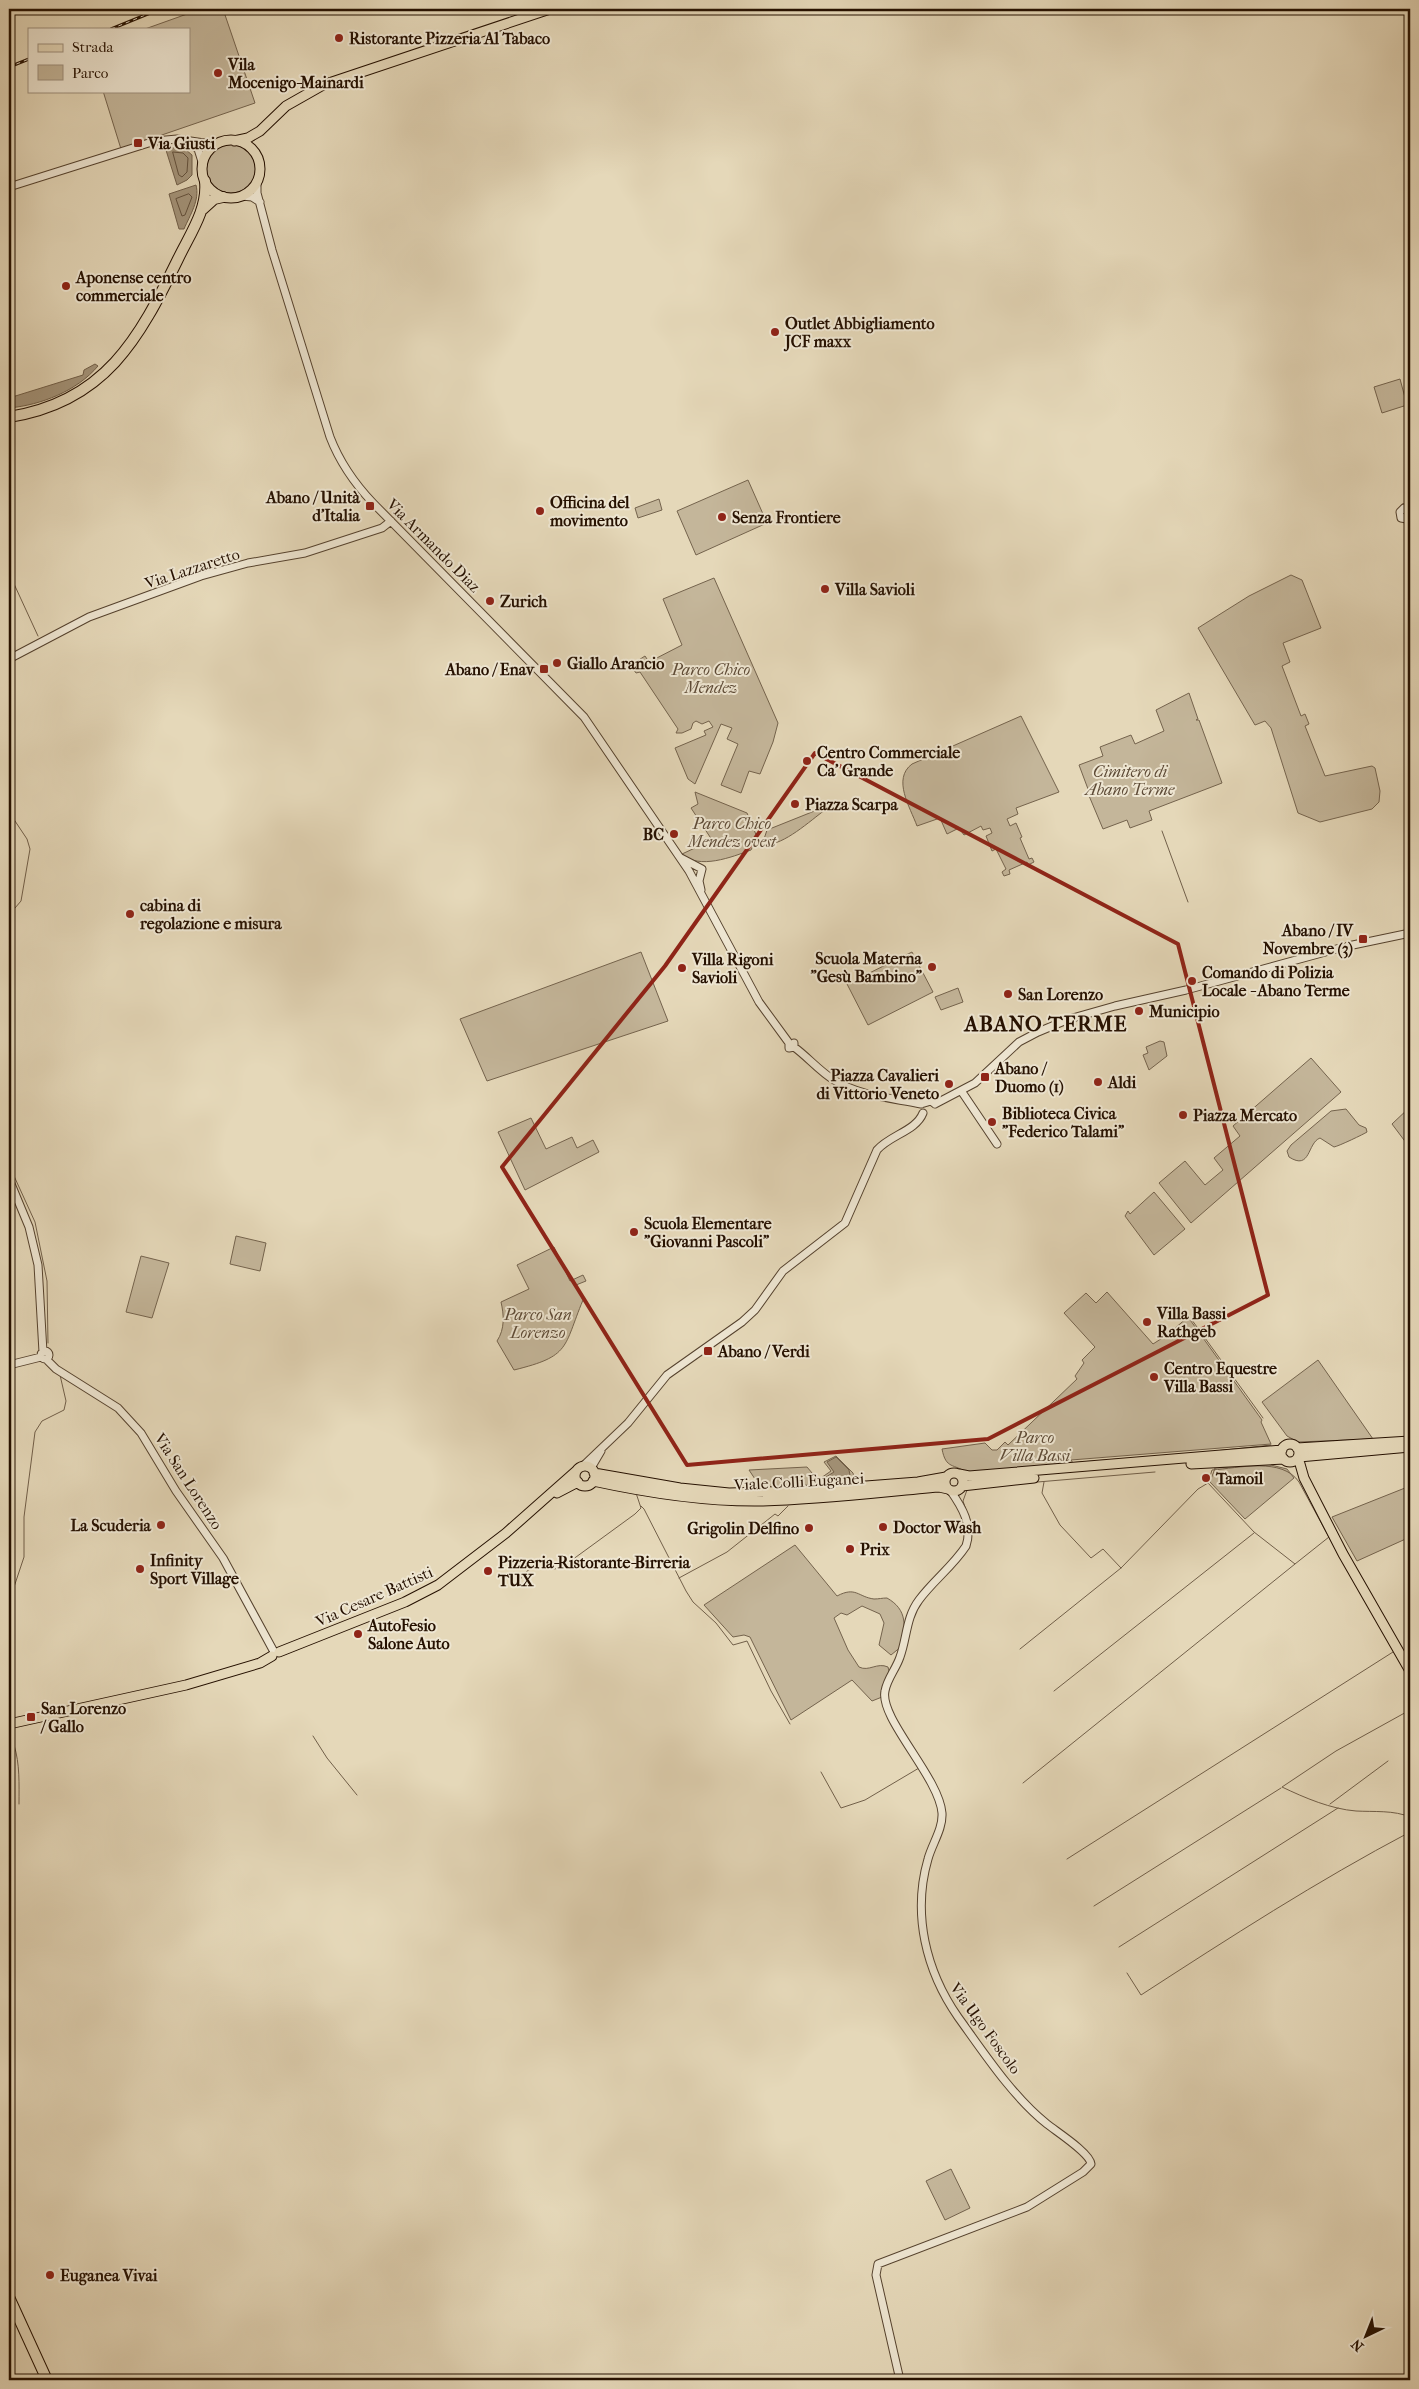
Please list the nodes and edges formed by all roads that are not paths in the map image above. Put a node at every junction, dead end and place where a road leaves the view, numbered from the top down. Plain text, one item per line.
1 (550, 9) edge
2 (260, 131) junction
3 (187, 140) junction
4 (234, 141) junction
5 (220, 143) junction
6 (257, 157) junction
7 (203, 165) junction
8 (205, 181) junction
9 (257, 181) junction
10 (9, 187) edge
11 (242, 196) junction
12 (223, 197) junction
13 (260, 202) junction
14 (203, 209) junction
15 (9, 417) edge
16 (1410, 514) edge
17 (391, 521) junction
18 (1410, 529) edge
19 (9, 660) edge
20 (679, 857) junction
21 (694, 865) junction
22 (690, 874) junction
23 (700, 877) junction
24 (702, 893) junction
25 (1410, 933) edge
26 (962, 1092) junction
27 (921, 1104) junction
28 (935, 1104) junction
29 (923, 1112) junction
30 (997, 1144) dead end
31 (9, 1179) edge
32 (43, 1356) junction
33 (9, 1365) edge
34 (1410, 1441) edge
35 (1410, 1447) edge
36 (1292, 1455) junction
37 (588, 1472) junction
38 (959, 1474) junction
39 (946, 1477) junction
40 (578, 1482) junction
41 (962, 1487) junction
42 (949, 1489) junction
43 (546, 1500) junction
44 (960, 1504) junction
45 (275, 1653) junction
46 (1410, 1672) edge
47 (9, 1724) edge
48 (9, 2297) edge
49 (47, 2380) edge
50 (900, 2380) edge

1 - 2 main road
2 - 4 main road
2 - 6 main road
3 - 5 street
3 - 7 street
3 - 10 street
4 - 5 main road
4 - 6 main road
5 - 7 main road
6 - 9 main road
7 - 8 main road
8 - 12 main road
8 - 14 highway
9 - 11 main road
9 - 13 street, Via Armando Diaz
11 - 12 main road
11 - 13 street
12 - 14 highway
13 - 17 street, Via Armando Diaz
14 - 15 highway
16 - 18 street
17 - 19 street, Via Lazzaretto
17 - 20 street, Via Armando Diaz
20 - 21 street, Via Armando Diaz
20 - 22 street, Via Armando Diaz
21 - 22 street
21 - 23 street, Via Armando Diaz
22 - 23 street
22 - 24 street, Via Armando Diaz
23 - 24 street, Via Armando Diaz
24 - 27 street, Via Armando Diaz
25 - 26 street
26 - 28 street
26 - 30 street
27 - 28 street, Via Armando Diaz
27 - 29 street
28 - 29 street, Via Cesare Battisti
29 - 37 street, Via Cesare Battisti
31 - 32 street
32 - 33 street
32 - 45 street, Via San Lorenzo
34 - 36 main road, Viale Colli Euganei
35 - 36 main road, Viale Colli Euganei
36 - 38 main road, Viale Colli Euganei
36 - 41 main road, Viale Colli Euganei
36 - 46 main road
37 - 39 main road, Viale Colli Euganei
37 - 40 main road
37 - 40 main road, Via Cesare Battisti
37 - 42 main road, Viale Colli Euganei
37 - 43 main road, Via Cesare Battisti
38 - 39 main road, Viale Colli Euganei
38 - 41 main road
39 - 42 main road
40 - 43 main road, Via Cesare Battisti
41 - 42 main road, Viale Colli Euganei
41 - 44 street, Via Ugo Foscolo
42 - 44 street, Via Ugo Foscolo
43 - 45 main road, Via Cesare Battisti
44 - 50 street, Via Ugo Foscolo
45 - 47 main road, Via Cesare Battisti
48 - 49 highway

